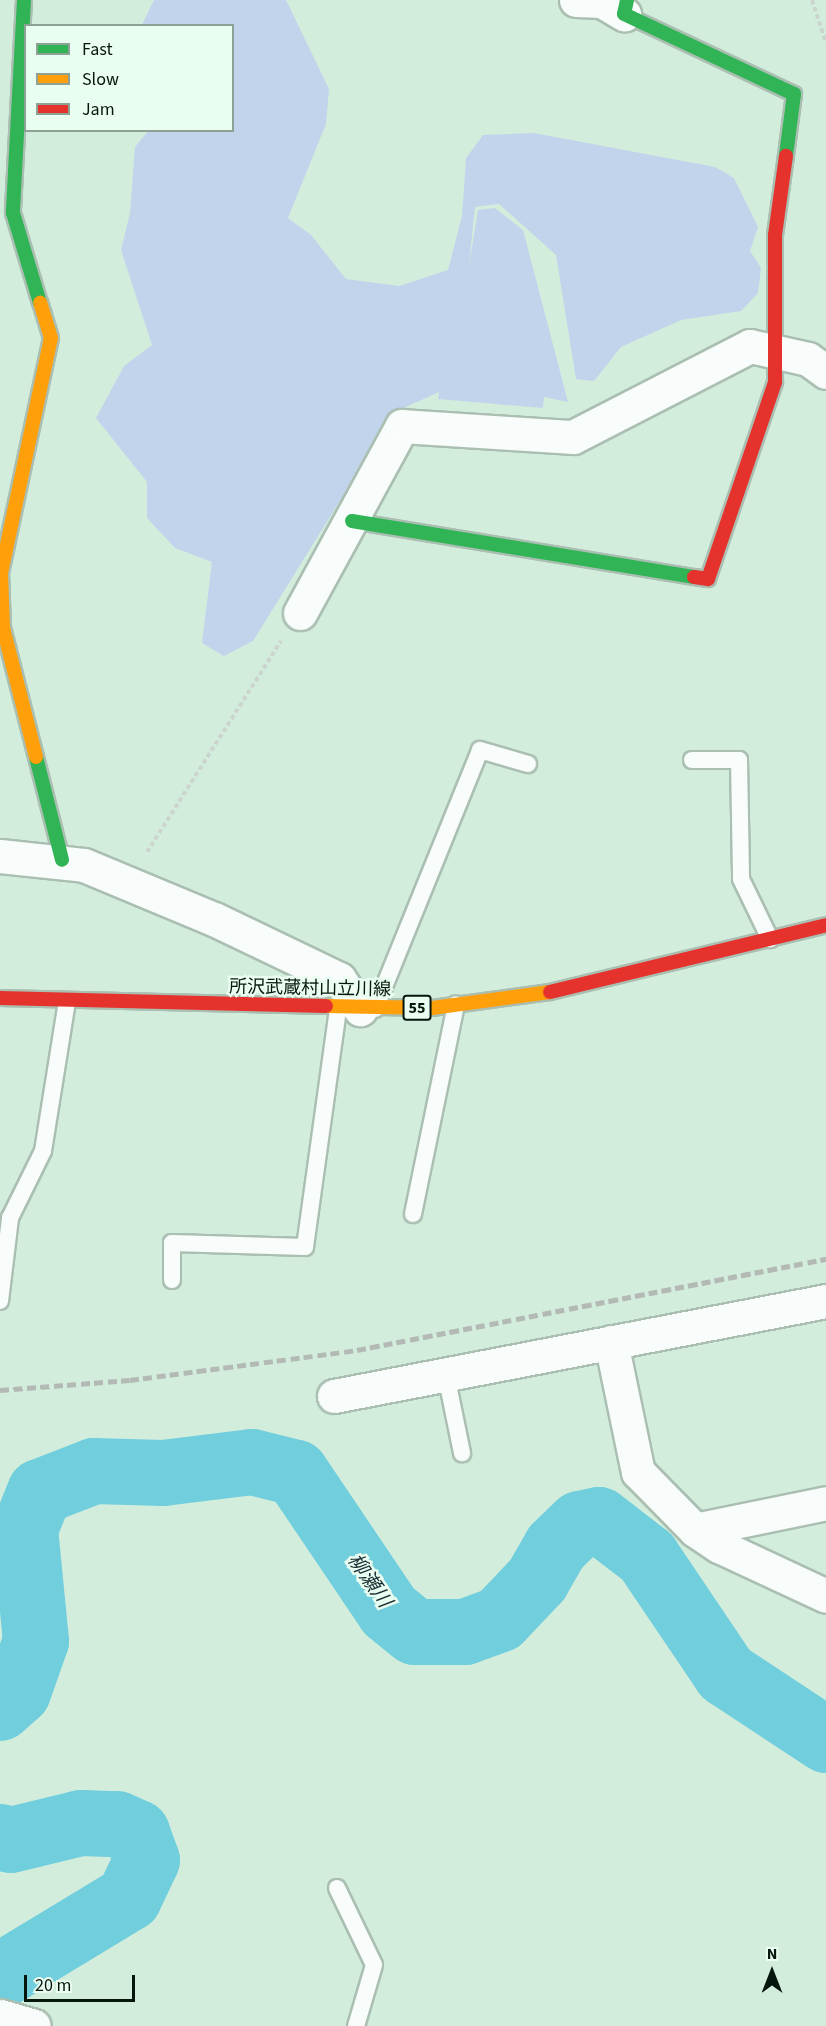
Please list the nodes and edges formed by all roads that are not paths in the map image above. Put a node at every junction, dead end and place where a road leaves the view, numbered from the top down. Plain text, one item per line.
1 (19, 0) edge
2 (576, 0) edge
3 (626, 7) edge
4 (772, 347) junction
5 (826, 372) edge
6 (352, 521) junction
7 (300, 613) road end
8 (692, 759) dead end
9 (528, 764) dead end
10 (0, 856) edge
11 (62, 860) junction
12 (826, 925) edge
13 (770, 939) junction
14 (0, 998) edge
15 (67, 1001) junction
16 (456, 1004) junction
17 (358, 1009) junction
18 (413, 1215) dead end
19 (172, 1280) dead end
20 (0, 1301) edge
21 (826, 1301) edge
22 (611, 1342) junction
23 (446, 1375) junction
24 (334, 1396) dead end
25 (462, 1453) dead end
26 (826, 1503) edge
27 (695, 1530) junction
28 (826, 1596) edge
29 (337, 1888) dead end
30 (0, 2016) edge
31 (34, 2026) edge
32 (356, 2026) edge

1 - 11 street
2 - 3 street
3 - 4 street
4 - 5 street
4 - 6 street
4 - 6 street
6 - 7 street
8 - 13 lane
9 - 17 lane
10 - 11 street
11 - 17 street
12 - 13 street, 所沢武蔵村山立川線 / 55
13 - 16 street, 所沢武蔵村山立川線 / 55
14 - 15 street, 所沢武蔵村山立川線 / 55
15 - 17 street, 所沢武蔵村山立川線 / 55
15 - 20 lane
16 - 17 street, 所沢武蔵村山立川線 / 55
16 - 18 lane
17 - 19 lane
21 - 22 street
22 - 23 street
22 - 27 street
23 - 24 street
23 - 25 lane
26 - 27 street
27 - 28 street
29 - 32 lane
30 - 31 street

